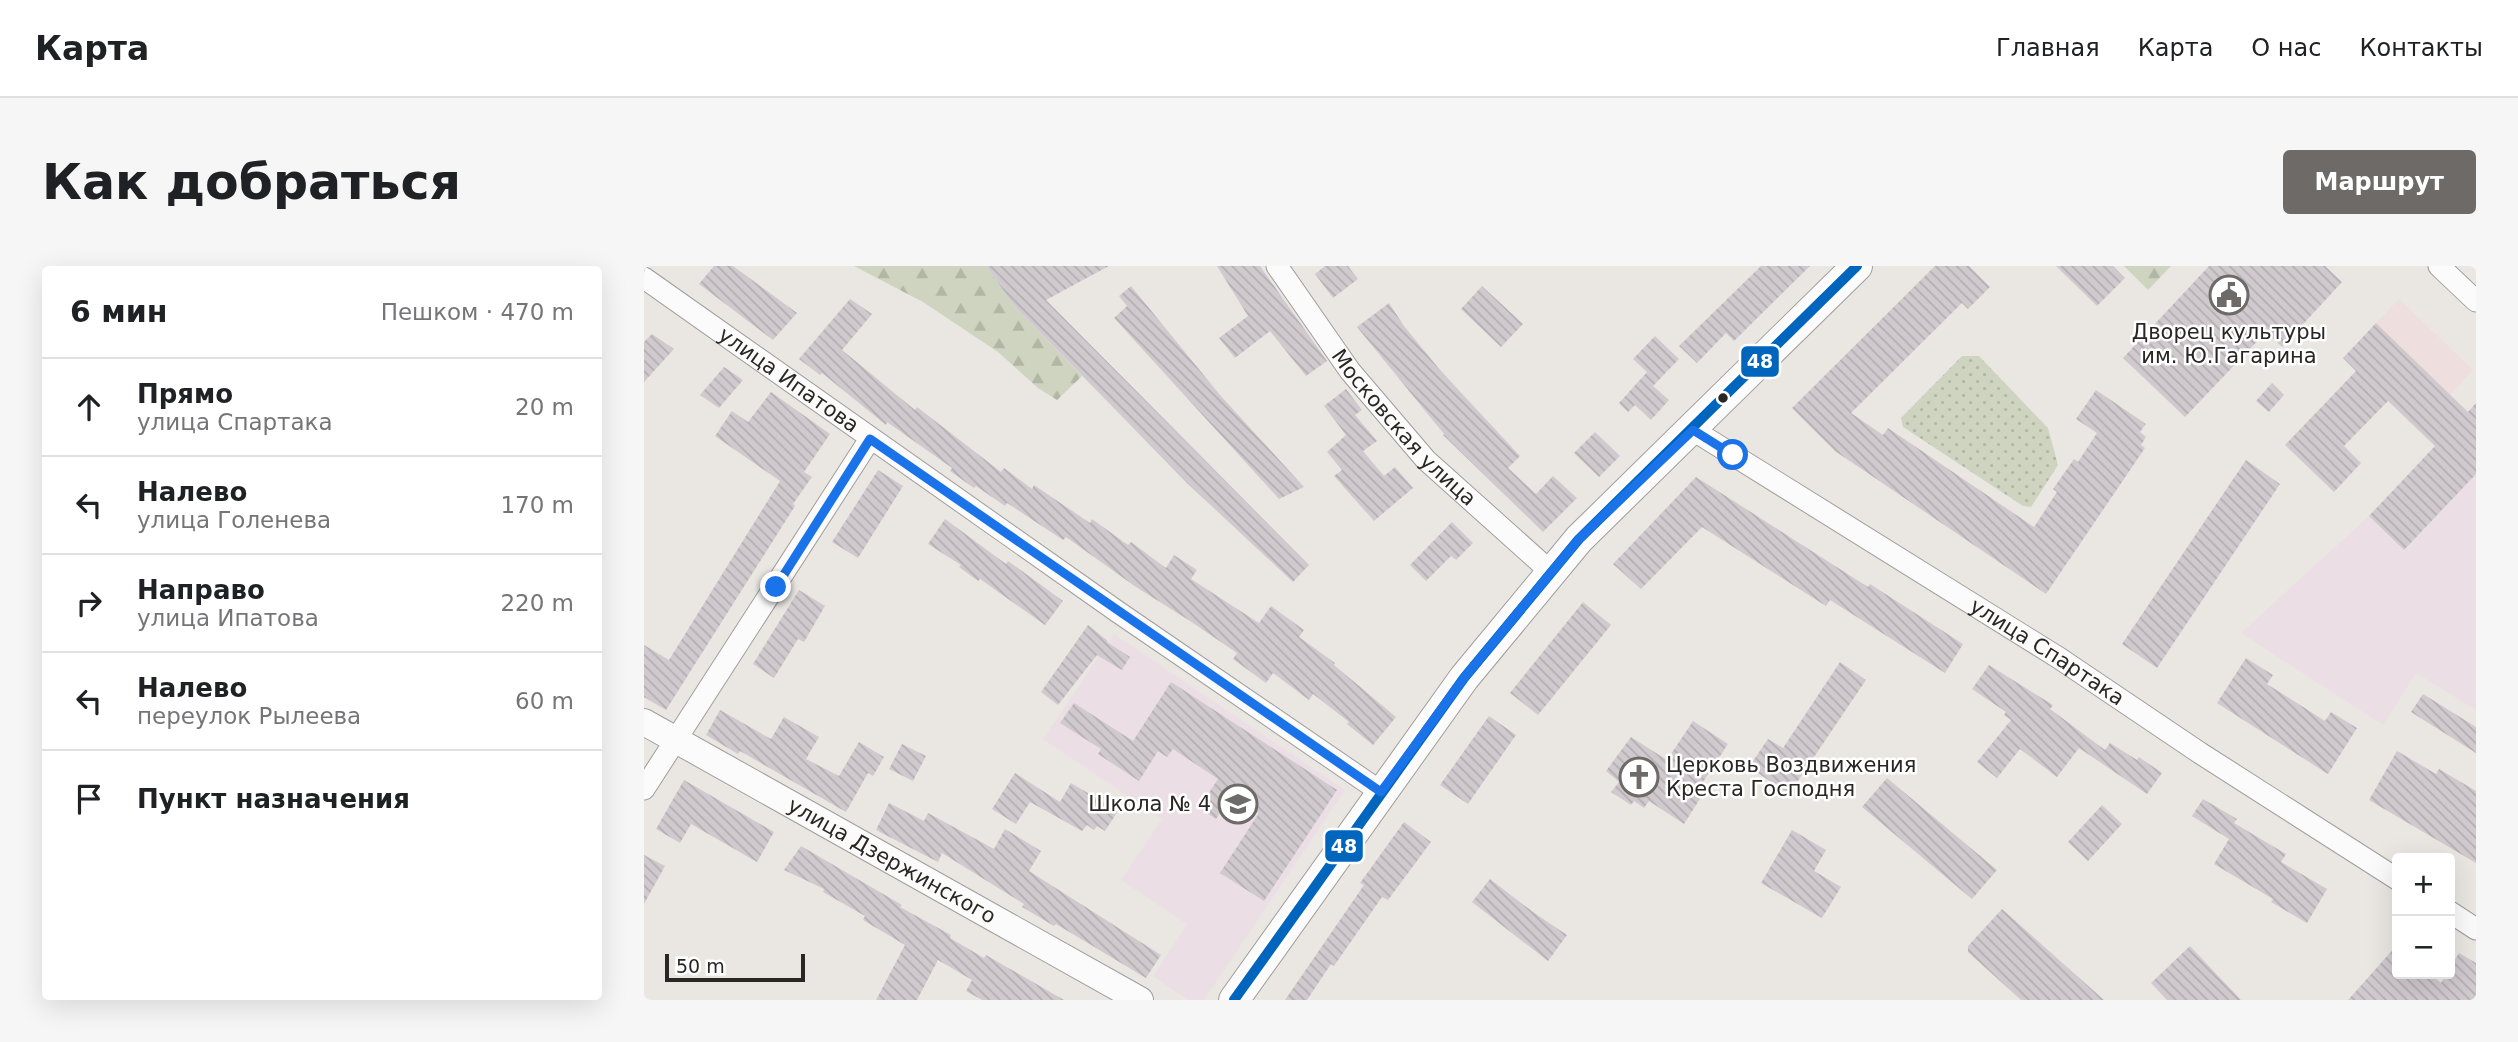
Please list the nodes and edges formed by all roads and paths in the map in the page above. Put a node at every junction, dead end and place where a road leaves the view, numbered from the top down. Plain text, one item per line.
1 (1276, 266) edge
2 (1857, 266) edge
3 (2439, 266) edge
4 (644, 278) edge
5 (2476, 301) edge
6 (1693, 430) junction
7 (870, 439) junction
8 (1551, 572) junction
9 (644, 722) edge
10 (676, 742) junction
11 (644, 789) edge
12 (1381, 792) junction
13 (2392, 876) edge
14 (2455, 915) edge
15 (2476, 929) edge
16 (1140, 1000) edge
17 (1234, 1000) edge

1 - 8 street, Московская улица
2 - 6 main road
3 - 5 street
4 - 7 street, улица Ипатова
6 - 8 main road
6 - 13 street, улица Спартака
7 - 10 street
7 - 12 street, улица Ипатова
8 - 12 main road
9 - 10 street, улица Дзержинского
10 - 11 street
10 - 16 street, улица Дзержинского
12 - 17 main road
14 - 15 street

